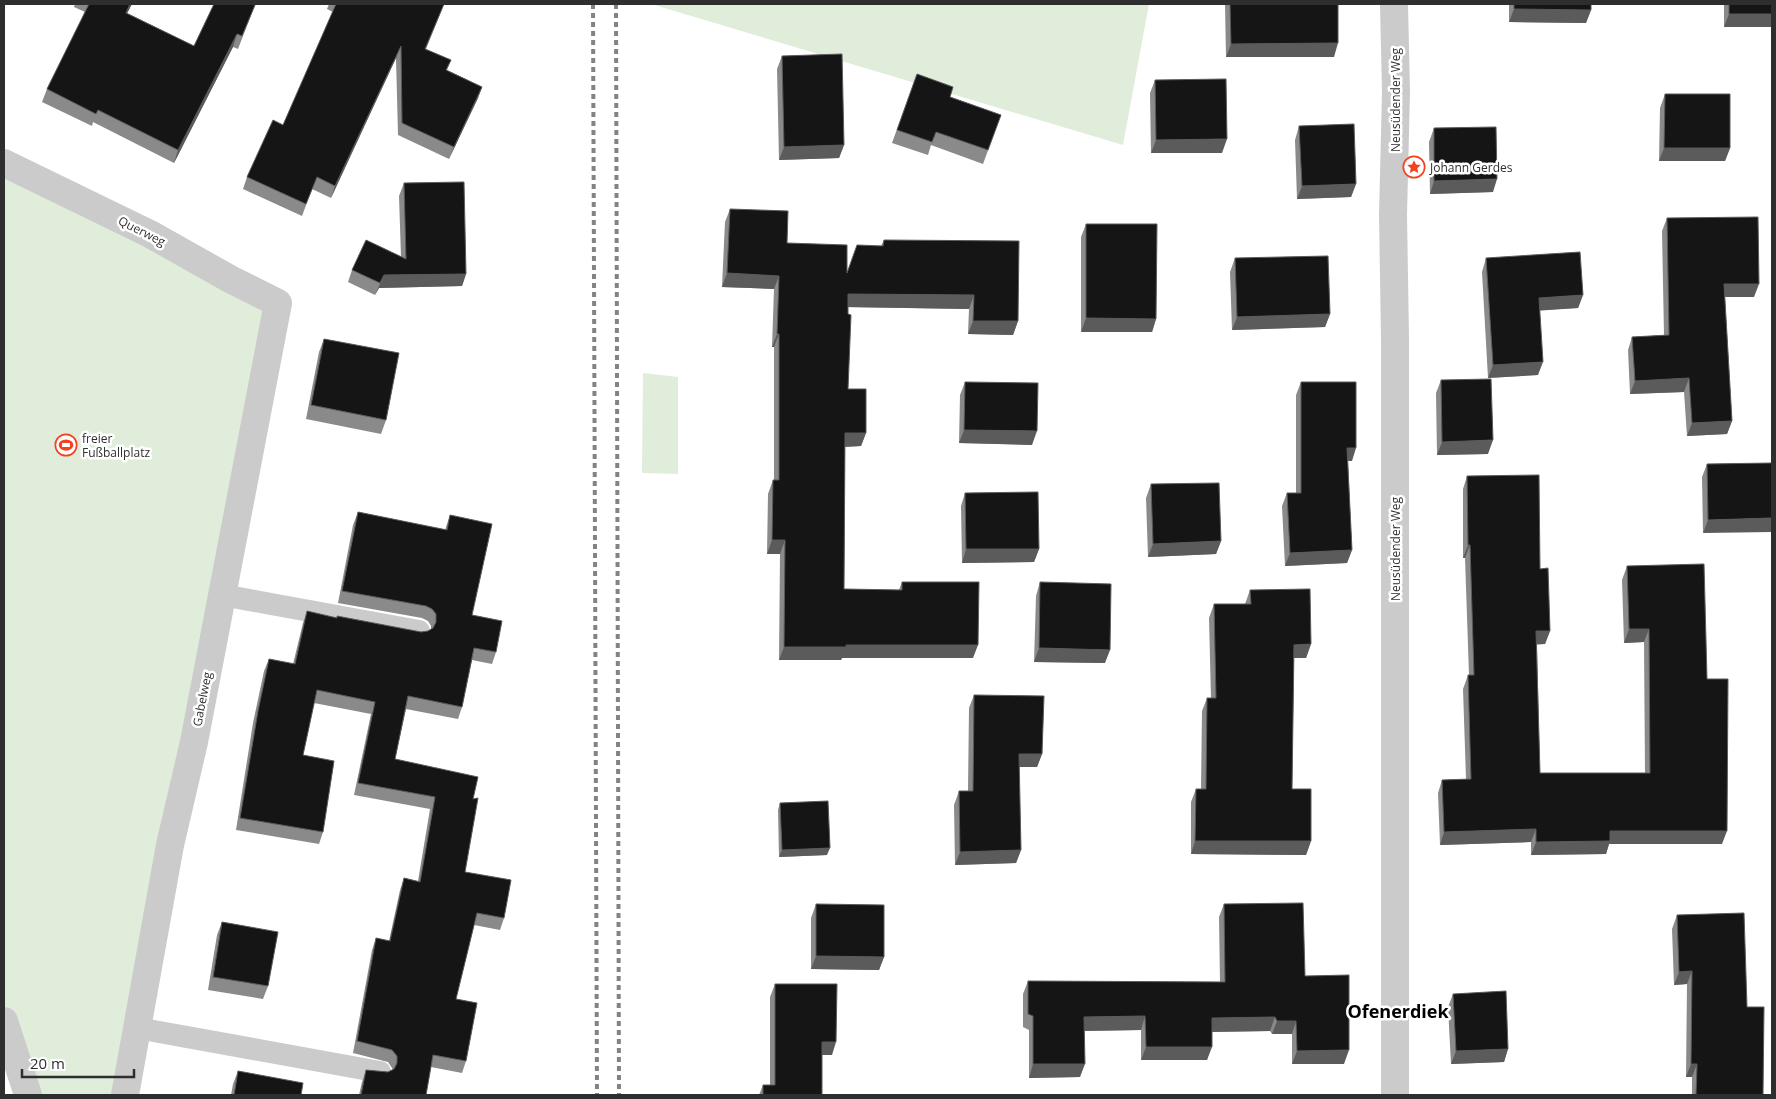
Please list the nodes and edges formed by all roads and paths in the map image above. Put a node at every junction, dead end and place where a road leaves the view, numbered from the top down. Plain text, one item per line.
1 (1394, 4) edge
2 (4, 162) edge
3 (278, 303) joint
4 (222, 595) junction
5 (419, 631) edge
6 (4, 1021) edge
7 (137, 1028) junction
8 (380, 1072) edge
9 (28, 1095) edge
10 (124, 1095) edge
11 (1395, 1095) edge

1 - 11 street, Neusüdender Weg
2 - 3 street, Querweg
3 - 4 street, Gabelweg
4 - 5 lane
4 - 7 street, Gabelweg
6 - 9 street
7 - 8 lane
7 - 10 street, Gabelweg

